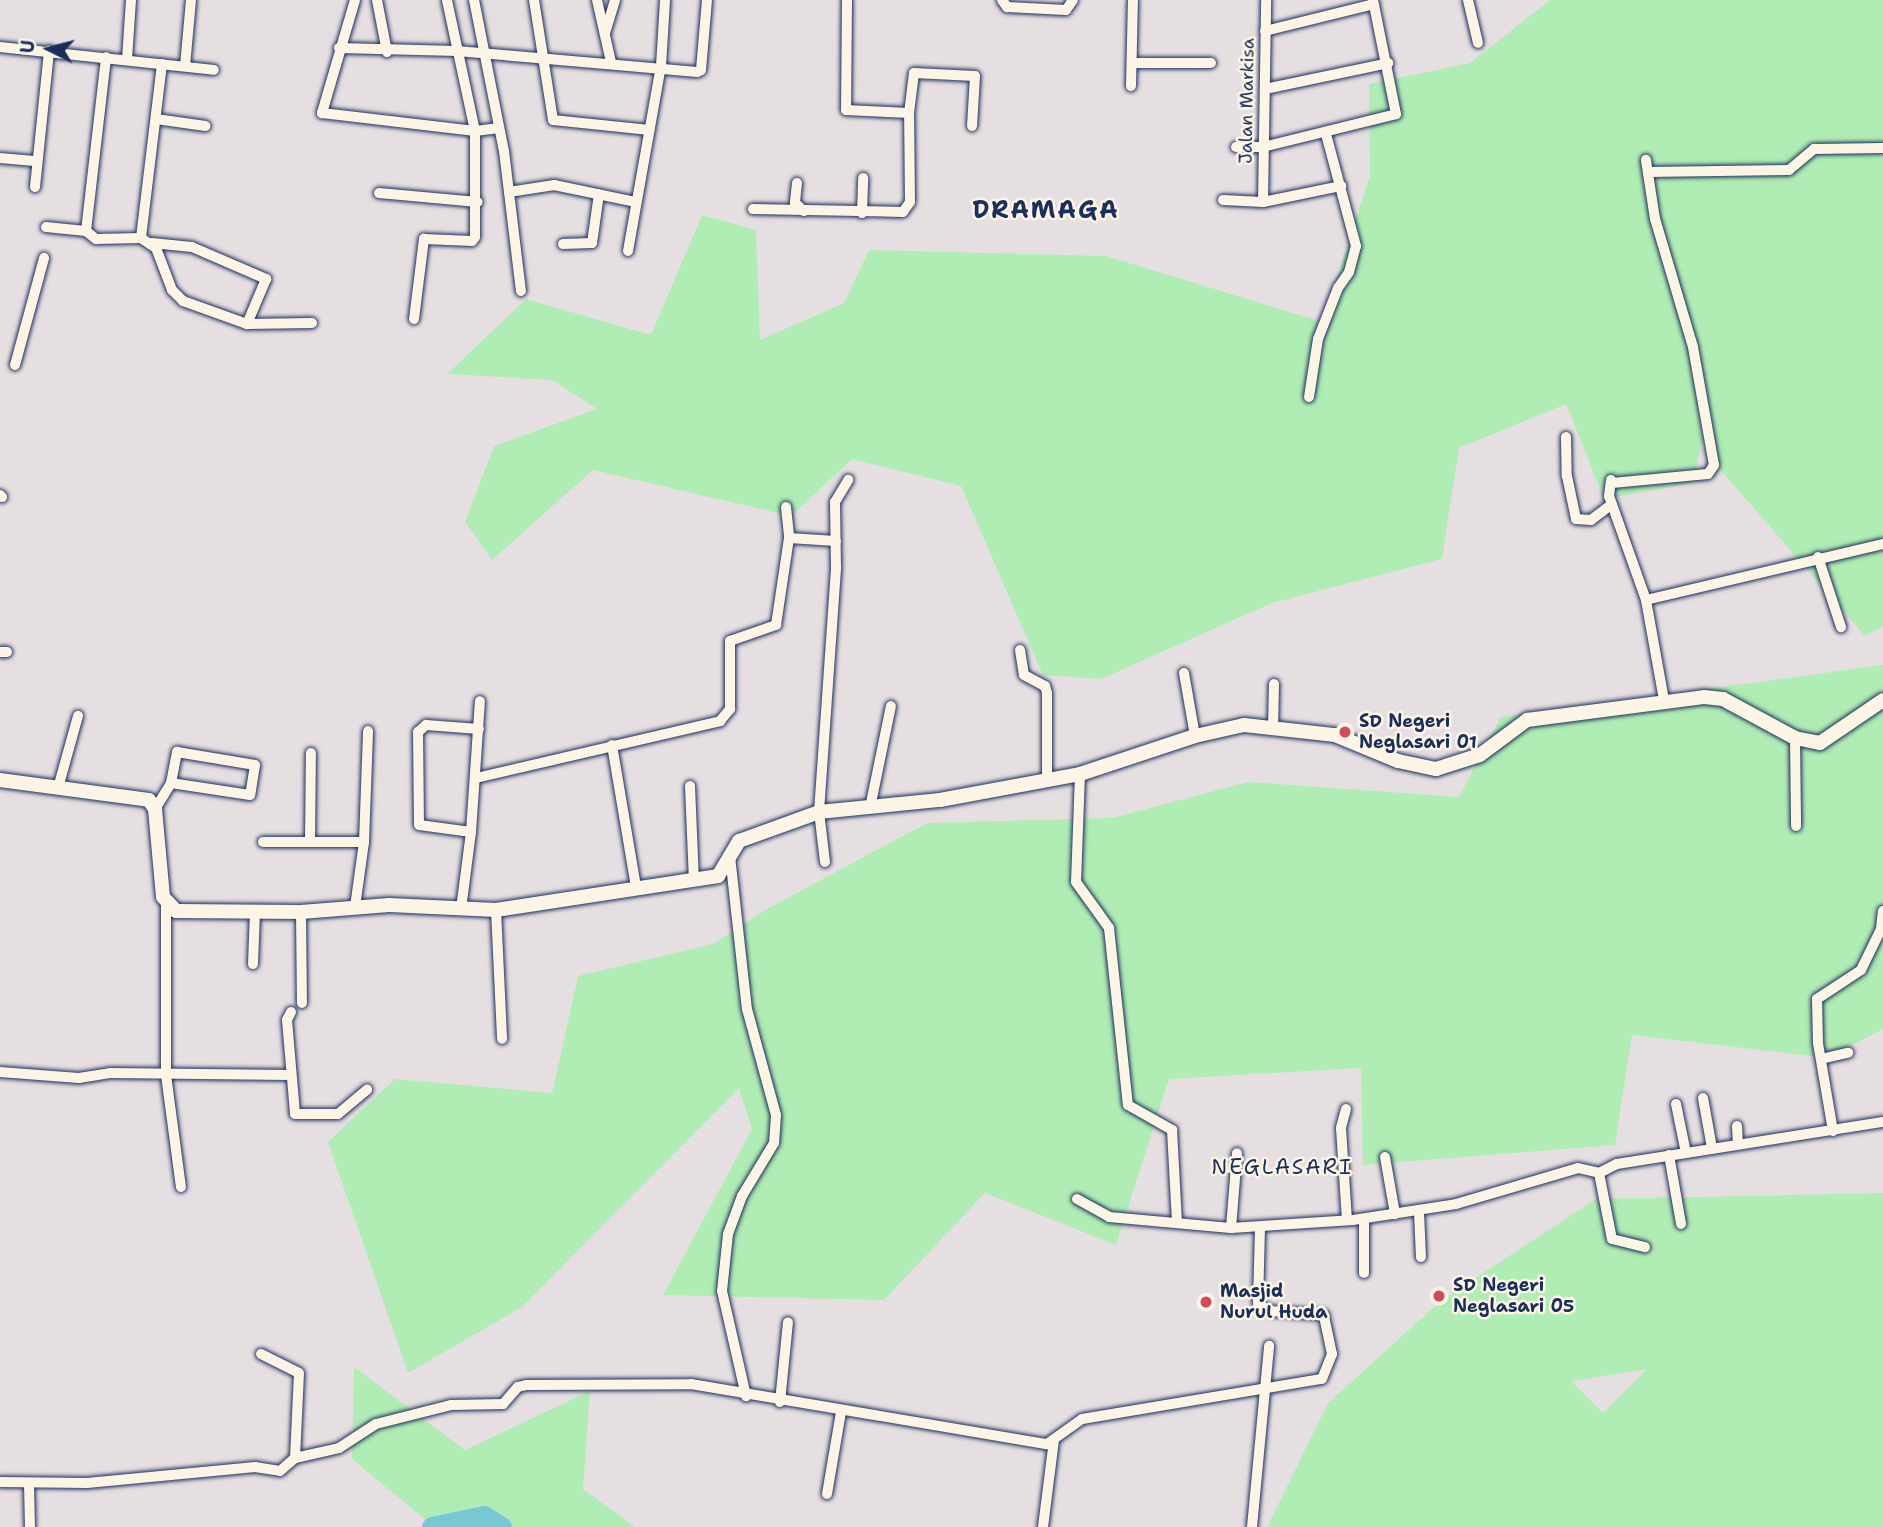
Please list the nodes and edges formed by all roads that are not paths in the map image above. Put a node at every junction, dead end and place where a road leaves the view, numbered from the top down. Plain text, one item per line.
1 (131, 0) edge
2 (191, 0) edge
3 (355, 0) edge
4 (377, 0) edge
5 (447, 0) edge
6 (474, 0) edge
7 (534, 0) edge
8 (597, 0) edge
9 (615, 0) edge
10 (665, 0) edge
11 (707, 0) edge
12 (847, 0) edge
13 (1002, 0) edge
14 (1073, 0) edge
15 (1133, 0) edge
16 (1266, 0) edge
17 (1468, 0) edge
18 (1374, 2) edge
19 (1265, 31) junction
20 (604, 36) junction
21 (1478, 43) dead end
22 (0, 47) edge
23 (339, 48) junction
24 (49, 51) junction
25 (457, 51) junction
26 (387, 52) junction
27 (485, 54) junction
28 (106, 57) junction
29 (127, 59) junction
30 (545, 59) junction
31 (611, 62) junction
32 (1132, 63) junction
33 (1388, 63) junction
34 (162, 64) junction
35 (1211, 64) dead end
36 (184, 66) junction
37 (661, 66) junction
38 (214, 70) dead end
39 (1131, 86) dead end
40 (1265, 89) junction
41 (909, 113) junction
42 (156, 119) junction
43 (206, 126) dead end
44 (972, 126) dead end
45 (499, 128) junction
46 (649, 130) junction
47 (475, 131) junction
48 (1326, 134) junction
49 (1236, 147) dead end
50 (1263, 147) junction
51 (1883, 148) edge
52 (0, 158) edge
53 (1646, 160) dead end
54 (37, 161) junction
55 (1648, 172) junction
56 (863, 178) dead end
57 (797, 183) dead end
58 (1341, 186) junction
59 (35, 187) dead end
60 (509, 192) junction
61 (379, 194) dead end
62 (599, 194) junction
63 (1223, 200) dead end
64 (478, 202) junction
65 (636, 202) junction
66 (1262, 202) junction
67 (753, 209) dead end
68 (804, 211) junction
69 (862, 213) junction
70 (46, 227) dead end
71 (86, 231) junction
72 (141, 238) junction
73 (152, 243) junction
74 (563, 244) dead end
75 (628, 251) dead end
76 (44, 258) dead end
77 (521, 291) dead end
78 (414, 319) dead end
79 (313, 323) dead end
80 (247, 324) junction
81 (15, 365) dead end
82 (1309, 397) dead end
83 (1566, 437) dead end
84 (848, 480) dead end
85 (1612, 504) junction
86 (786, 507) dead end
87 (789, 538) junction
88 (836, 541) junction
89 (1883, 544) edge
90 (1818, 558) junction
91 (1646, 600) junction
92 (1841, 627) dead end
93 (1020, 650) dead end
94 (1184, 673) dead end
95 (1274, 684) dead end
96 (1664, 700) junction
97 (1883, 700) edge
98 (480, 701) dead end
99 (891, 706) dead end
100 (78, 716) dead end
101 (1273, 728) junction
102 (479, 729) junction
103 (368, 731) dead end
104 (1195, 736) junction
105 (1795, 738) junction
106 (611, 745) junction
107 (311, 753) dead end
108 (1080, 774) junction
109 (475, 778) junction
110 (1047, 779) junction
111 (0, 780) edge
112 (172, 783) junction
113 (691, 786) dead end
114 (58, 788) junction
115 (870, 807) junction
116 (155, 809) junction
117 (818, 812) junction
118 (1796, 826) dead end
119 (471, 832) junction
120 (263, 842) dead end
121 (310, 842) junction
122 (363, 842) junction
123 (730, 856) junction
124 (825, 862) dead end
125 (694, 881) junction
126 (636, 887) junction
127 (166, 904) junction
128 (355, 907) junction
129 (460, 909) junction
130 (496, 910) junction
131 (1883, 911) edge
132 (255, 912) junction
133 (301, 912) junction
134 (253, 964) dead end
135 (302, 1003) dead end
136 (291, 1012) dead end
137 (502, 1040) dead end
138 (1848, 1053) dead end
139 (1821, 1059) junction
140 (0, 1072) edge
141 (166, 1075) junction
142 (290, 1075) junction
143 (367, 1090) dead end
144 (1703, 1098) dead end
145 (1676, 1104) dead end
146 (1346, 1109) dead end
147 (1883, 1122) edge
148 (1737, 1126) dead end
149 (1833, 1131) junction
150 (1738, 1144) junction
151 (1712, 1148) junction
152 (1237, 1153) dead end
153 (1686, 1153) junction
154 (1669, 1155) junction
155 (1385, 1157) dead end
156 (1598, 1173) junction
157 (181, 1187) dead end
158 (1077, 1199) dead end
159 (1419, 1212) junction
160 (1395, 1214) junction
161 (1364, 1219) junction
162 (1177, 1220) junction
163 (1347, 1220) junction
164 (1681, 1224) dead end
165 (1231, 1228) junction
166 (1260, 1228) junction
167 (1645, 1247) dead end
168 (1421, 1257) dead end
169 (1364, 1273) dead end
170 (788, 1322) dead end
171 (1269, 1346) dead end
172 (261, 1354) dead end
173 (1265, 1386) junction
174 (746, 1396) junction
175 (780, 1402) junction
176 (841, 1412) junction
177 (1054, 1440) junction
178 (295, 1458) junction
179 (0, 1482) edge
180 (29, 1484) junction
181 (827, 1494) dead end
182 (30, 1527) edge
183 (1043, 1527) edge
184 (1252, 1527) edge

1 - 29 street
2 - 36 street
3 - 23 street
4 - 26 street
5 - 25 street
6 - 27 street
7 - 30 street
8 - 20 street
9 - 20 street
10 - 37 street
11 - 37 street
12 - 41 street
13 - 14 street
15 - 32 street
16 - 19 street, Jalan Markisa
17 - 21 street
18 - 19 street
18 - 33 street
19 - 40 street, Jalan Markisa
20 - 31 street
22 - 24 street
23 - 26 street
23 - 47 street
24 - 28 street
24 - 54 street
25 - 26 street
25 - 27 street
25 - 47 street
27 - 30 street
27 - 45 street
28 - 29 street
28 - 71 street
29 - 34 street
30 - 31 street
30 - 46 street
31 - 37 street
32 - 35 street
32 - 39 street
33 - 40 street
33 - 48 street
34 - 36 street
34 - 42 street
36 - 38 street
37 - 46 street
40 - 50 street, Jalan Markisa
41 - 44 street
41 - 69 street
42 - 43 street
42 - 72 street
45 - 47 street
45 - 60 street
46 - 65 street
47 - 64 street
48 - 50 street
48 - 58 street
49 - 50 street
50 - 66 street, Jalan Markisa
51 - 55 street
52 - 54 street
53 - 55 street
54 - 59 street
55 - 85 street
56 - 69 street
57 - 68 street
58 - 66 street
58 - 82 street
60 - 62 street
60 - 77 street
61 - 64 street
62 - 65 street
62 - 74 street
63 - 66 street
64 - 78 street
65 - 75 street
67 - 68 street
68 - 69 street
70 - 71 street
71 - 72 street
72 - 73 street
73 - 80 street
73 - 80 street
76 - 81 street
79 - 80 street
83 - 85 street
84 - 88 street
85 - 91 street
86 - 87 street
87 - 88 street
87 - 106 street
88 - 117 street
89 - 90 street
90 - 91 street
90 - 92 street
91 - 96 street
93 - 110 street
94 - 104 street
95 - 101 street
96 - 101 street
96 - 105 street
97 - 105 street
98 - 102 street
99 - 115 street
100 - 114 street
101 - 104 street
102 - 109 street
102 - 119 street
103 - 122 street
104 - 108 street
105 - 118 street
106 - 109 street
106 - 126 street
107 - 121 street
108 - 110 street
108 - 162 street
109 - 119 street
110 - 115 street
111 - 114 street
112 - 112 street
112 - 116 street
113 - 125 street
114 - 116 street
115 - 117 street
116 - 127 street
117 - 123 street
117 - 124 street
119 - 129 street
120 - 121 street
121 - 122 street
122 - 128 street
123 - 125 street
123 - 174 street
125 - 126 street
126 - 130 street
127 - 132 street
127 - 141 street
128 - 129 street
128 - 133 street
129 - 130 street
130 - 137 street
131 - 139 street
132 - 133 street
132 - 134 street
133 - 135 street
136 - 142 street
138 - 139 street
139 - 149 street
140 - 141 street
141 - 142 street
141 - 157 street
142 - 143 street
144 - 151 street
145 - 153 street
146 - 163 street
147 - 149 street
148 - 150 street
149 - 150 street
150 - 151 street
151 - 153 street
152 - 165 street
153 - 154 street
154 - 156 street
154 - 164 street
155 - 160 street
156 - 159 street
156 - 167 street
158 - 162 street
159 - 160 street
159 - 168 street
160 - 161 street
161 - 163 street
161 - 169 street
162 - 165 street
163 - 166 street
165 - 166 street
166 - 173 street
170 - 175 street
171 - 173 street
172 - 178 street
173 - 177 street
173 - 184 street
174 - 175 street
174 - 178 street
175 - 176 street
176 - 177 street
176 - 181 street
177 - 183 street
178 - 180 street
179 - 180 street
180 - 182 street

